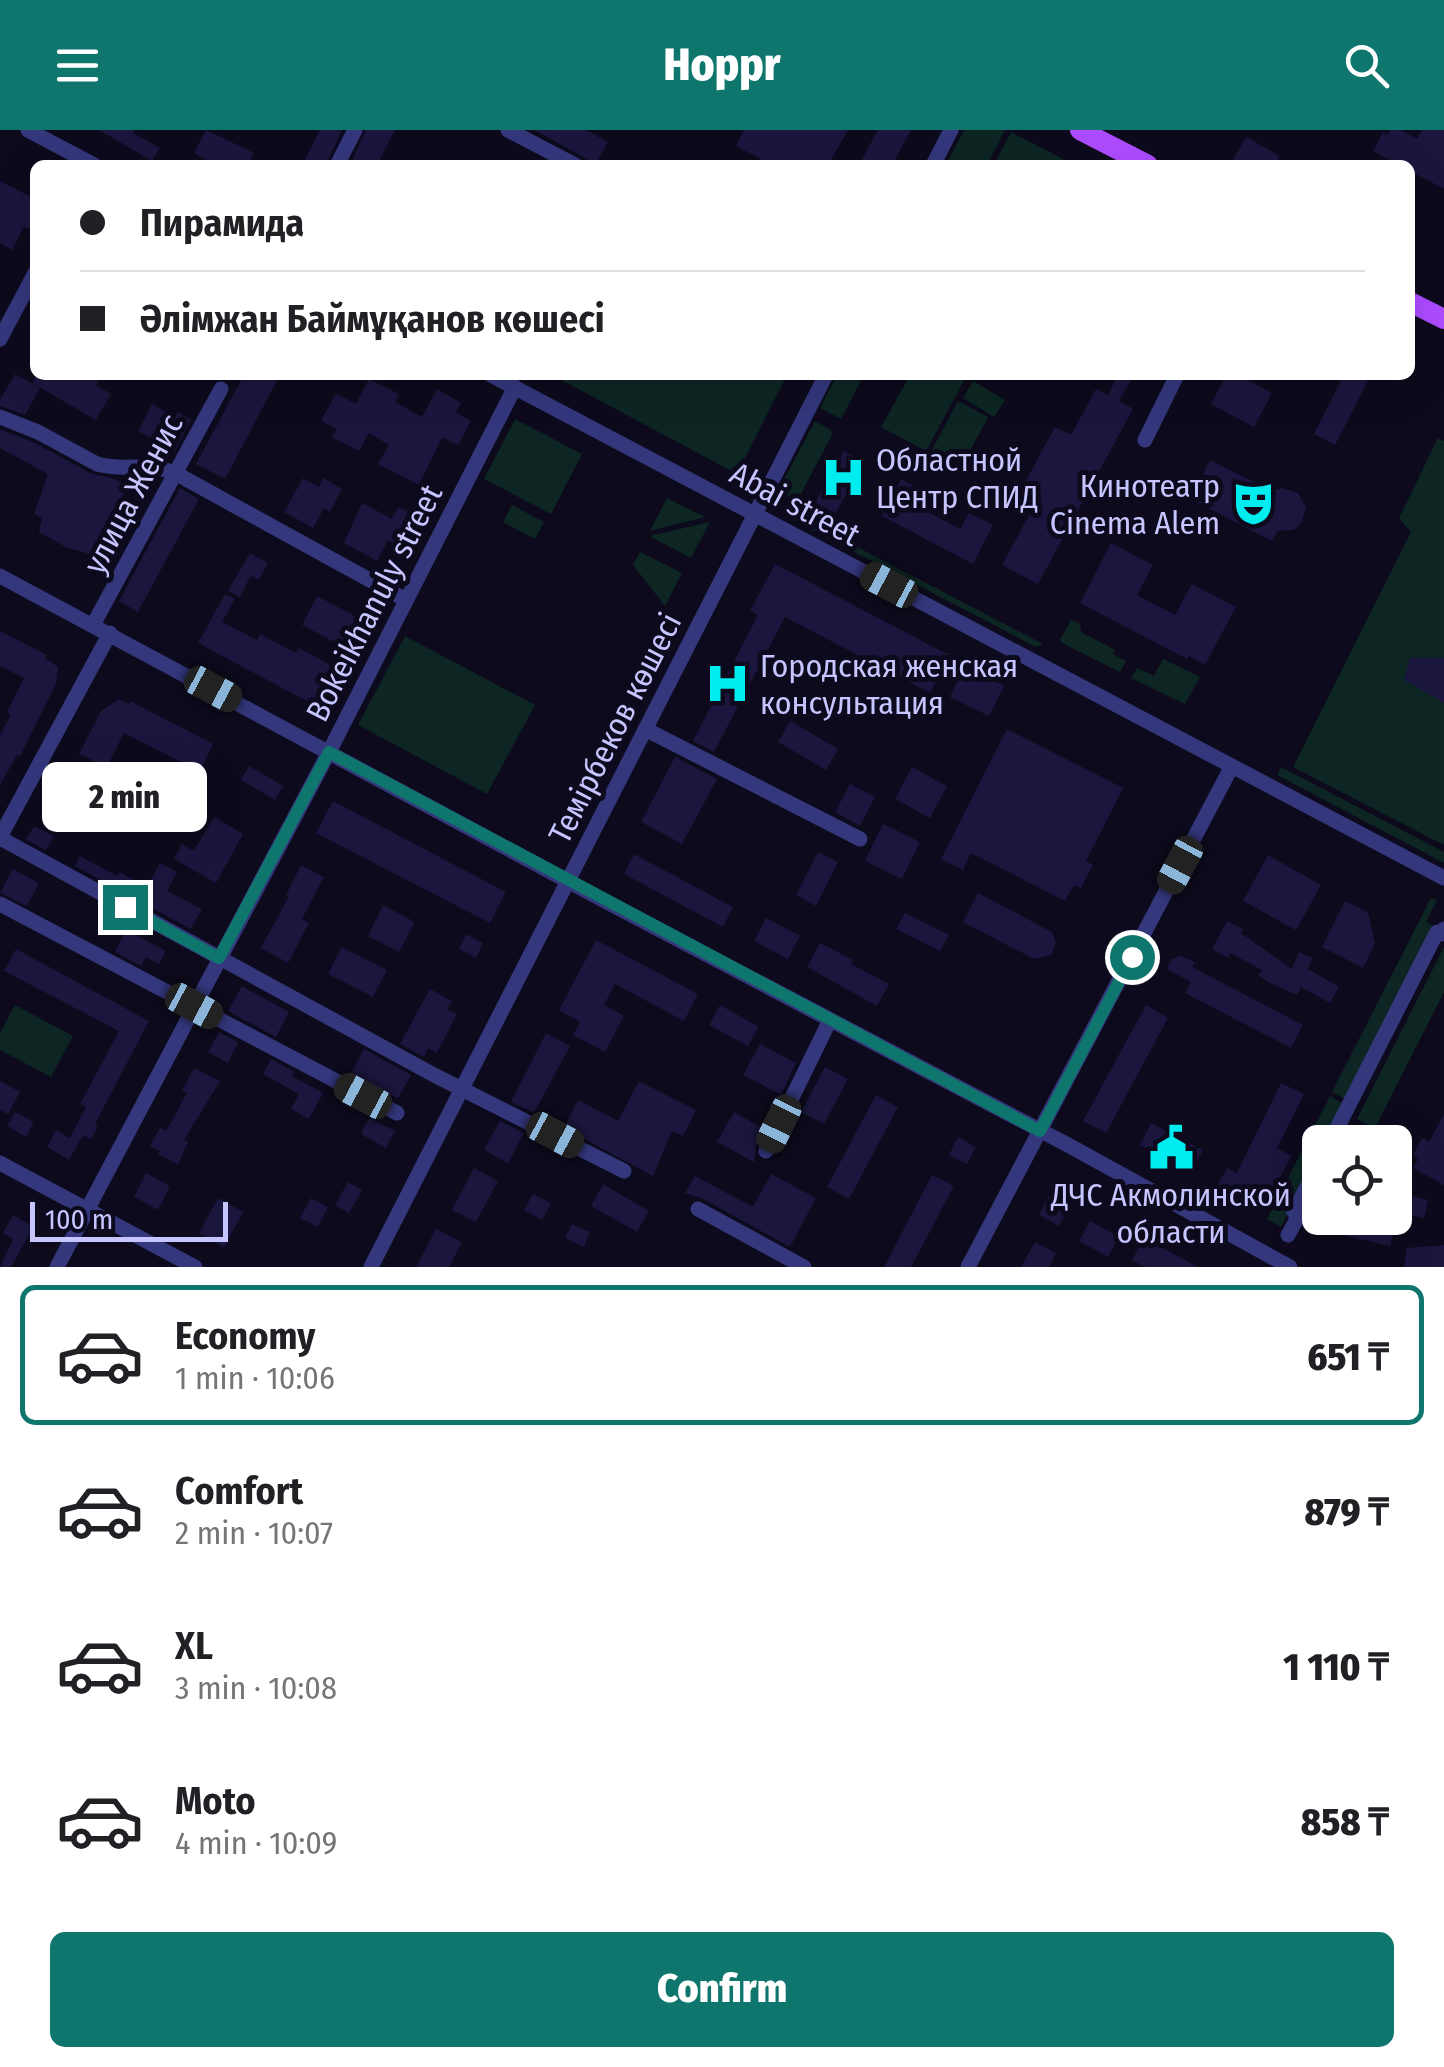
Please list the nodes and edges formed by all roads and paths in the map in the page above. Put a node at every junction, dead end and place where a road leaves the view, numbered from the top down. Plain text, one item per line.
1 (28, 130) edge
2 (355, 130) edge
3 (508, 130) edge
4 (951, 130) edge
5 (1080, 130) edge
6 (84, 160) edge
7 (340, 160) edge
8 (565, 160) edge
9 (936, 160) edge
10 (1138, 160) edge
11 (30, 282) edge
12 (1415, 304) edge
13 (1444, 319) edge
14 (0, 339) edge
15 (501, 380) edge
16 (823, 380) edge
17 (1174, 380) edge
18 (515, 387) junction
19 (221, 389) dead end
20 (0, 417) edge
21 (1144, 440) dead end
22 (175, 473) junction
23 (755, 514) junction
24 (0, 576) edge
25 (406, 600) junction
26 (93, 625) junction
27 (110, 634) junction
28 (645, 729) junction
29 (329, 752) junction
30 (1232, 766) junction
31 (0, 838) edge
32 (860, 840) dead end
33 (1444, 878) edge
34 (568, 880) junction
35 (0, 904) edge
36 (1443, 935) edge
37 (219, 958) junction
38 (194, 1006) junction
39 (830, 1020) junction
40 (462, 1088) junction
41 (397, 1114) dead end
42 (1345, 1125) edge
43 (1040, 1131) junction
44 (766, 1152) dead end
45 (0, 1163) edge
46 (624, 1171) dead end
47 (1302, 1197) edge
48 (87, 1210) junction
49 (698, 1210) dead end
50 (1298, 1215) junction
51 (1302, 1216) edge
52 (1288, 1235) dead end
53 (57, 1267) edge
54 (195, 1267) edge
55 (370, 1267) edge
56 (804, 1267) edge
57 (968, 1267) edge
58 (1290, 1267) edge

1 - 6 street
2 - 7 street
3 - 8 street
4 - 9 street
5 - 10 main road
11 - 14 street
12 - 13 main road
15 - 18 street, Abai street
16 - 23 street, Темірбеков көшесі
17 - 21 street
18 - 23 street, Abai street
18 - 25 street, Bokeikhanuly street
19 - 22 street, улица Женис
20 - 22 street
22 - 25 street
22 - 26 street, улица Женис
23 - 28 street, Темірбеков көшесі
23 - 30 street, Abai street
24 - 26 street
25 - 29 street, Bokeikhanuly street
26 - 27 street
27 - 29 street
27 - 31 street
28 - 32 street
28 - 34 street, Темірбеков көшесі
29 - 34 street
29 - 37 street, Bokeikhanuly street
30 - 33 street, Abai street
30 - 43 street
31 - 37 street
34 - 39 street
34 - 40 street, Темірбеков көшесі
35 - 38 street
36 - 42 street
37 - 38 street, Bokeikhanuly street
37 - 40 street
38 - 41 street
38 - 48 street, Bokeikhanuly street
39 - 43 street
39 - 44 street
40 - 46 street
40 - 55 street, Темірбеков көшесі
43 - 57 street
43 - 58 street
45 - 48 street
47 - 50 street
48 - 53 street, Bokeikhanuly street
48 - 54 street
49 - 56 street
50 - 51 street
50 - 52 street

